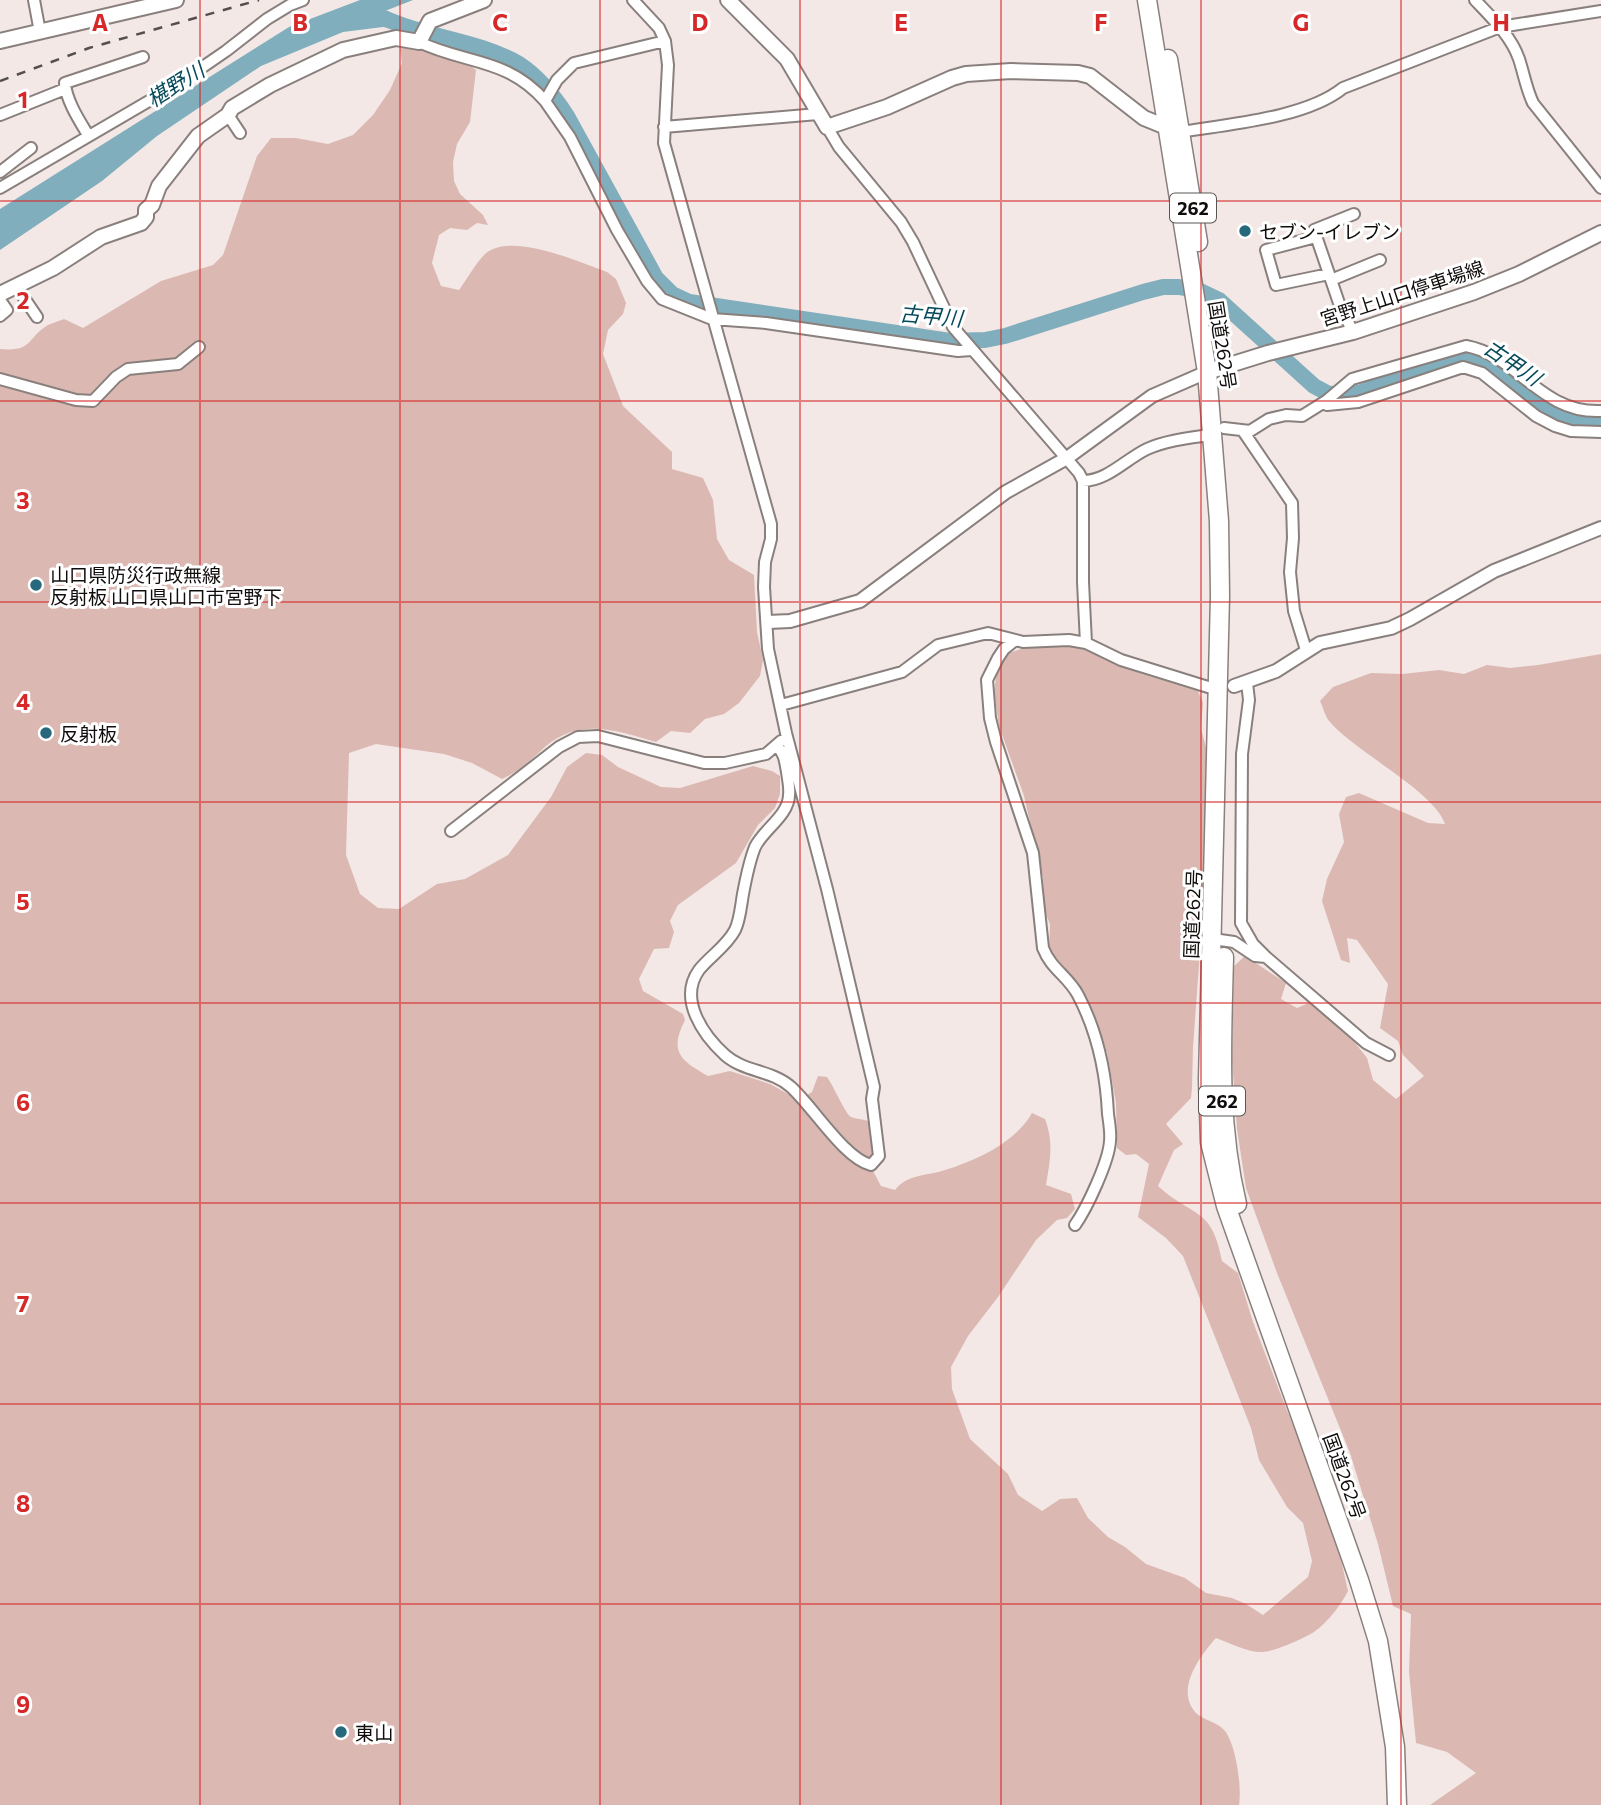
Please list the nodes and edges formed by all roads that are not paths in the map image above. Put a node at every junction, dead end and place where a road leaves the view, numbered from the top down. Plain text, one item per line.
1 (34, 0) edge
2 (176, 0) edge
3 (303, 0) edge
4 (484, 0) edge
5 (633, 0) edge
6 (728, 0) edge
7 (1475, 0) edge
8 (1154, 8) edge
9 (1601, 11) edge
10 (1500, 27) junction
11 (40, 32) junction
12 (423, 35) junction
13 (0, 41) edge
14 (665, 41) junction
15 (143, 57) dead end
16 (65, 89) junction
17 (545, 100) junction
18 (818, 114) junction
19 (0, 115) edge
20 (228, 115) junction
21 (664, 127) junction
22 (827, 127) junction
23 (1174, 130) junction
24 (240, 133) dead end
25 (88, 135) junction
26 (40, 163) junction
27 (0, 172) edge
28 (0, 188) edge
29 (1601, 188) edge
30 (1354, 214) dead end
31 (1601, 233) edge
32 (1316, 237) junction
33 (1380, 260) dead end
34 (1330, 277) junction
35 (16, 286) junction
36 (0, 294) edge
37 (0, 300) edge
38 (0, 316) edge
39 (37, 317) dead end
40 (712, 318) junction
41 (1353, 332) junction
42 (199, 347) dead end
43 (970, 349) junction
44 (1213, 370) junction
45 (0, 379) edge
46 (1324, 402) junction
47 (1601, 411) edge
48 (1243, 431) junction
49 (1218, 432) junction
50 (1601, 432) edge
51 (1067, 458) junction
52 (1083, 481) junction
53 (1601, 528) edge
54 (768, 622) junction
55 (1014, 641) junction
56 (1086, 643) junction
57 (1306, 650) junction
58 (1241, 684) joint
59 (1208, 687) dead end
60 (781, 705) junction
61 (786, 733) junction
62 (777, 746) junction
63 (451, 831) dead end
64 (1218, 940) junction
65 (1266, 957) junction
66 (1389, 1055) dead end
67 (1075, 1225) dead end
68 (1397, 1805) edge
69 (1408, 1805) edge

1 - 11 street
2 - 11 main road
3 - 25 street
4 - 12 main road
5 - 14 street
6 - 18 main road
7 - 10 street
8 - 23 highway, 国道262号 / 262
9 - 10 street
10 - 23 street
10 - 29 street
11 - 13 main road
12 - 17 street
12 - 20 main road
14 - 17 street
14 - 21 street
15 - 16 street
16 - 19 street
16 - 25 street
17 - 40 street
18 - 21 street
18 - 22 main road
20 - 24 street
20 - 35 main road
21 - 40 street
22 - 23 main road
22 - 43 street
23 - 44 highway, 国道262号 / 262
25 - 26 street
26 - 27 street
26 - 28 street
30 - 32 street
31 - 41 main road, 宮野上山口停車場線
32 - 34 street
32 - 34 street
33 - 34 street
34 - 41 street
35 - 36 main road
35 - 39 street
37 - 38 street
40 - 43 street
40 - 54 street
41 - 44 main road, 宮野上山口停車場線
42 - 45 street
43 - 51 street
44 - 49 highway, 国道262号 / 262
44 - 51 street
46 - 47 street
46 - 48 street
46 - 50 street
48 - 49 street
48 - 57 street
49 - 52 street
49 - 64 highway, 国道262号 / 262
51 - 52 street
51 - 54 street
52 - 56 street
53 - 57 street
54 - 60 street
55 - 56 street
55 - 60 street
55 - 67 street
56 - 59 street
57 - 58 street
58 - 65 street
60 - 61 street
61 - 62 street
61 - 62 street
62 - 63 street
64 - 65 street
64 - 68 highway, 国道262号 / 262
64 - 69 highway, 国道262号 / 262
65 - 66 street

